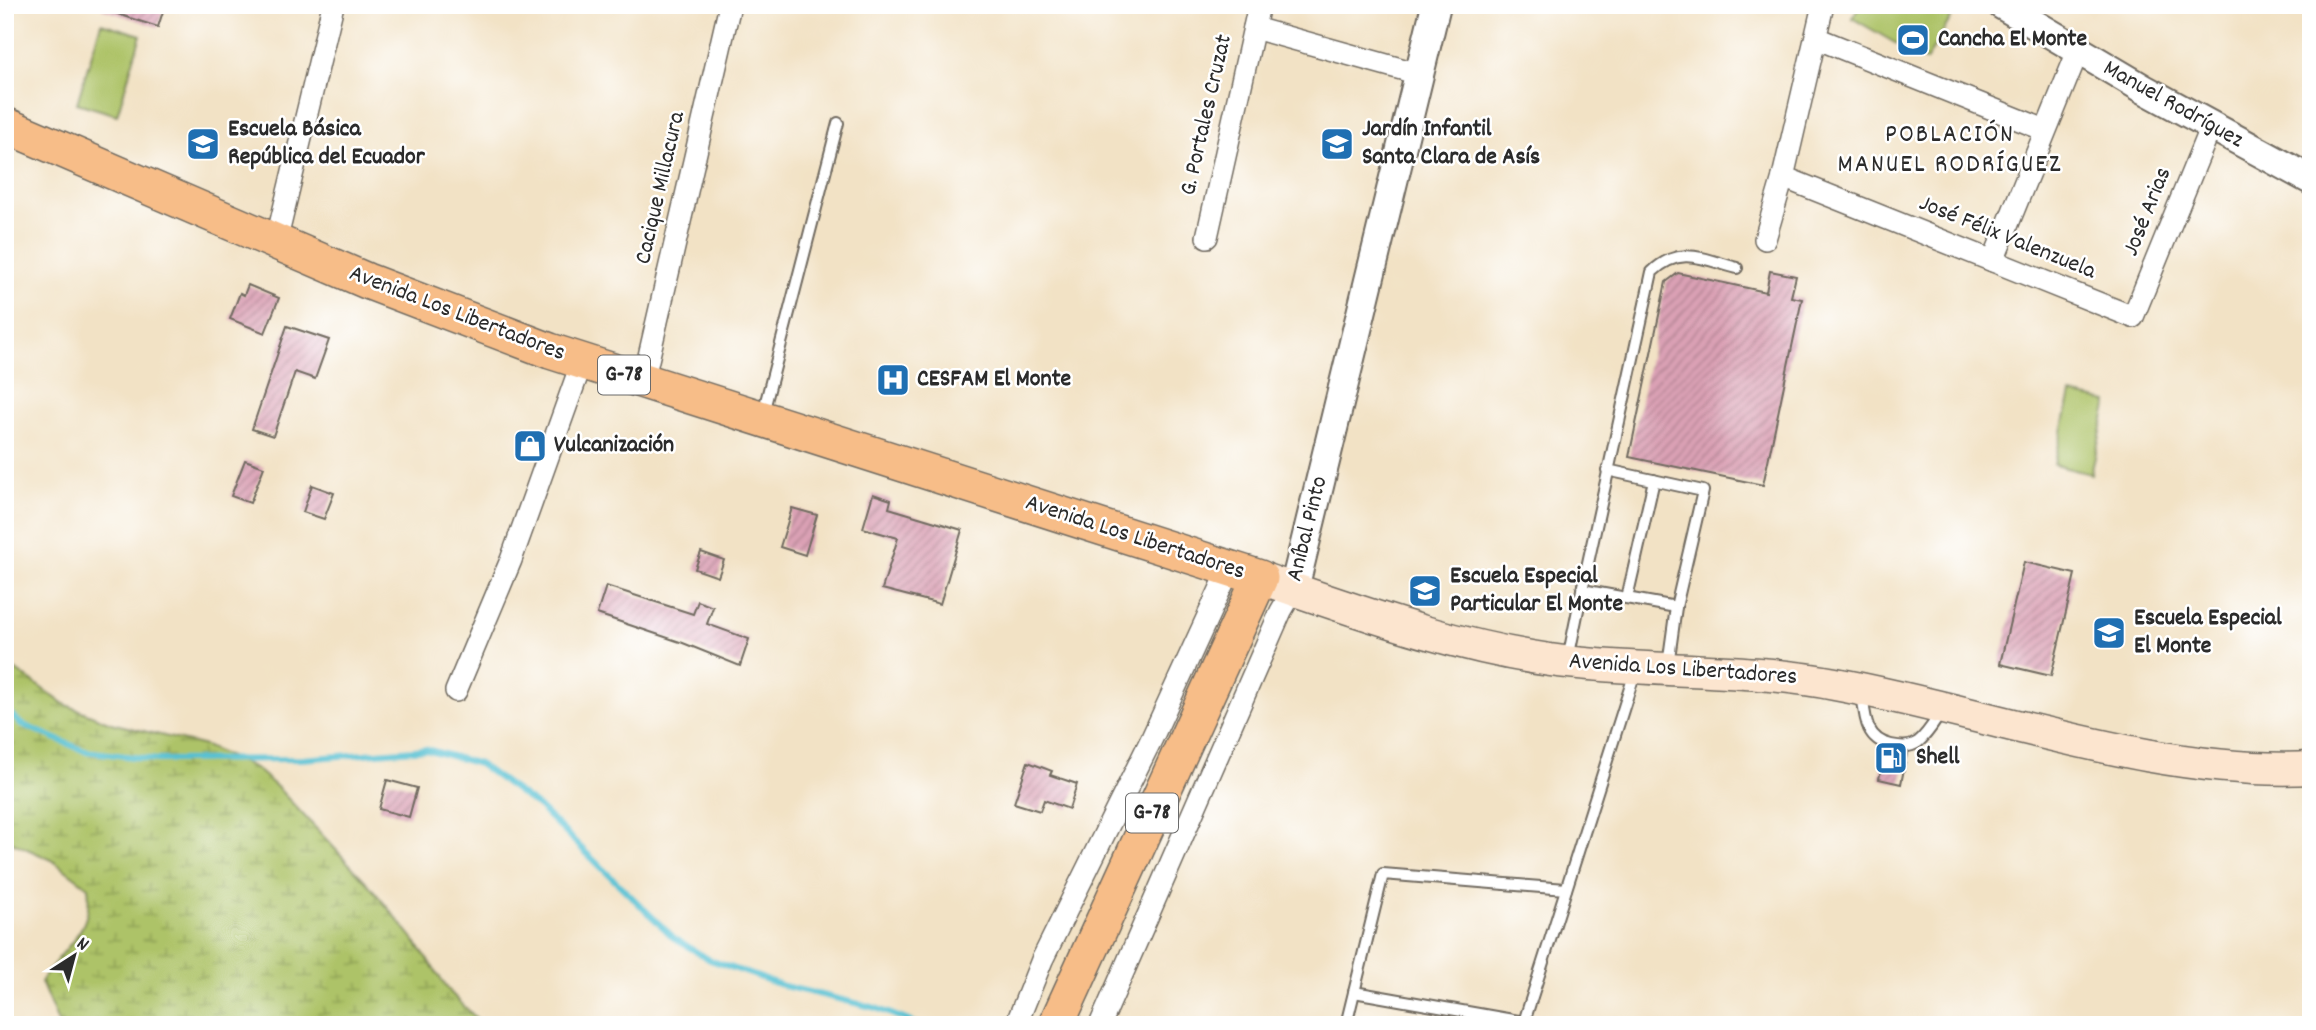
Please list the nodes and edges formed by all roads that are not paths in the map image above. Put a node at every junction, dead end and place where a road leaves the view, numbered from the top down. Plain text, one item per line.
1 (333, 5) edge
2 (730, 5) edge
3 (1259, 5) edge
4 (1436, 5) edge
5 (1824, 5) edge
6 (2006, 6) edge
7 (1254, 28) junction
8 (1816, 38) junction
9 (2078, 51) junction
10 (1419, 74) junction
11 (838, 123) dead end
12 (5, 125) edge
13 (2211, 126) junction
14 (2045, 130) junction
15 (1783, 177) junction
16 (2311, 180) edge
17 (1207, 237) dead end
18 (1765, 239) dead end
19 (276, 242) junction
20 (1993, 261) junction
21 (1737, 268) dead end
22 (2133, 317) joint
23 (582, 362) junction
24 (643, 382) junction
25 (761, 419) junction
26 (1608, 470) junction
27 (1654, 480) junction
28 (1247, 583) junction
29 (1294, 589) junction
30 (1582, 590) junction
31 (1627, 598) junction
32 (1676, 607) junction
33 (1203, 626) junction
34 (1568, 662) junction
35 (1636, 667) junction
36 (1668, 668) junction
37 (1861, 689) junction
38 (456, 691) dead end
39 (1944, 708) junction
40 (2311, 768) edge
41 (1566, 889) junction
42 (1354, 992) junction
43 (1016, 1025) edge
44 (1056, 1025) edge
45 (1100, 1025) edge
46 (1346, 1025) edge

1 - 19 street
2 - 24 street, Cacique Millacura
3 - 7 street, G. Portales Cruzat
4 - 10 street, Aníbal Pinto
5 - 8 street
6 - 9 street, Manuel Rodríguez
7 - 10 street
7 - 17 street, G. Portales Cruzat
8 - 14 street
8 - 15 street
9 - 13 street, Manuel Rodríguez
9 - 14 street
10 - 29 street, Aníbal Pinto
11 - 25 lane
12 - 19 main road, Avenida Los Libertadores / G-78
13 - 16 street, Manuel Rodríguez
13 - 22 street, José Arias
14 - 20 street
15 - 18 street
15 - 20 street, José Félix Valenzuela
19 - 23 main road, Avenida Los Libertadores / G-78
20 - 22 street, José Félix Valenzuela
21 - 26 lane
23 - 24 main road, Avenida Los Libertadores / G-78
23 - 38 street
24 - 25 main road, Avenida Los Libertadores / G-78
25 - 28 main road, Avenida Los Libertadores / G-78
26 - 27 lane
26 - 30 lane
27 - 31 lane
27 - 32 lane
28 - 29 main road, Avenida Los Libertadores
28 - 33 street
28 - 33 street
28 - 44 main road, G-78
29 - 34 main road, Avenida Los Libertadores
29 - 45 street, Aníbal Pinto
30 - 31 lane
30 - 34 lane
31 - 32 lane
32 - 36 lane
33 - 43 street
34 - 35 main road, Avenida Los Libertadores
35 - 36 main road, Avenida Los Libertadores
35 - 41 lane
36 - 37 main road, Avenida Los Libertadores
37 - 39 main road, Avenida Los Libertadores
37 - 39 lane
39 - 40 main road, Avenida Los Libertadores
41 - 42 lane
41 - 42 lane
42 - 46 lane

